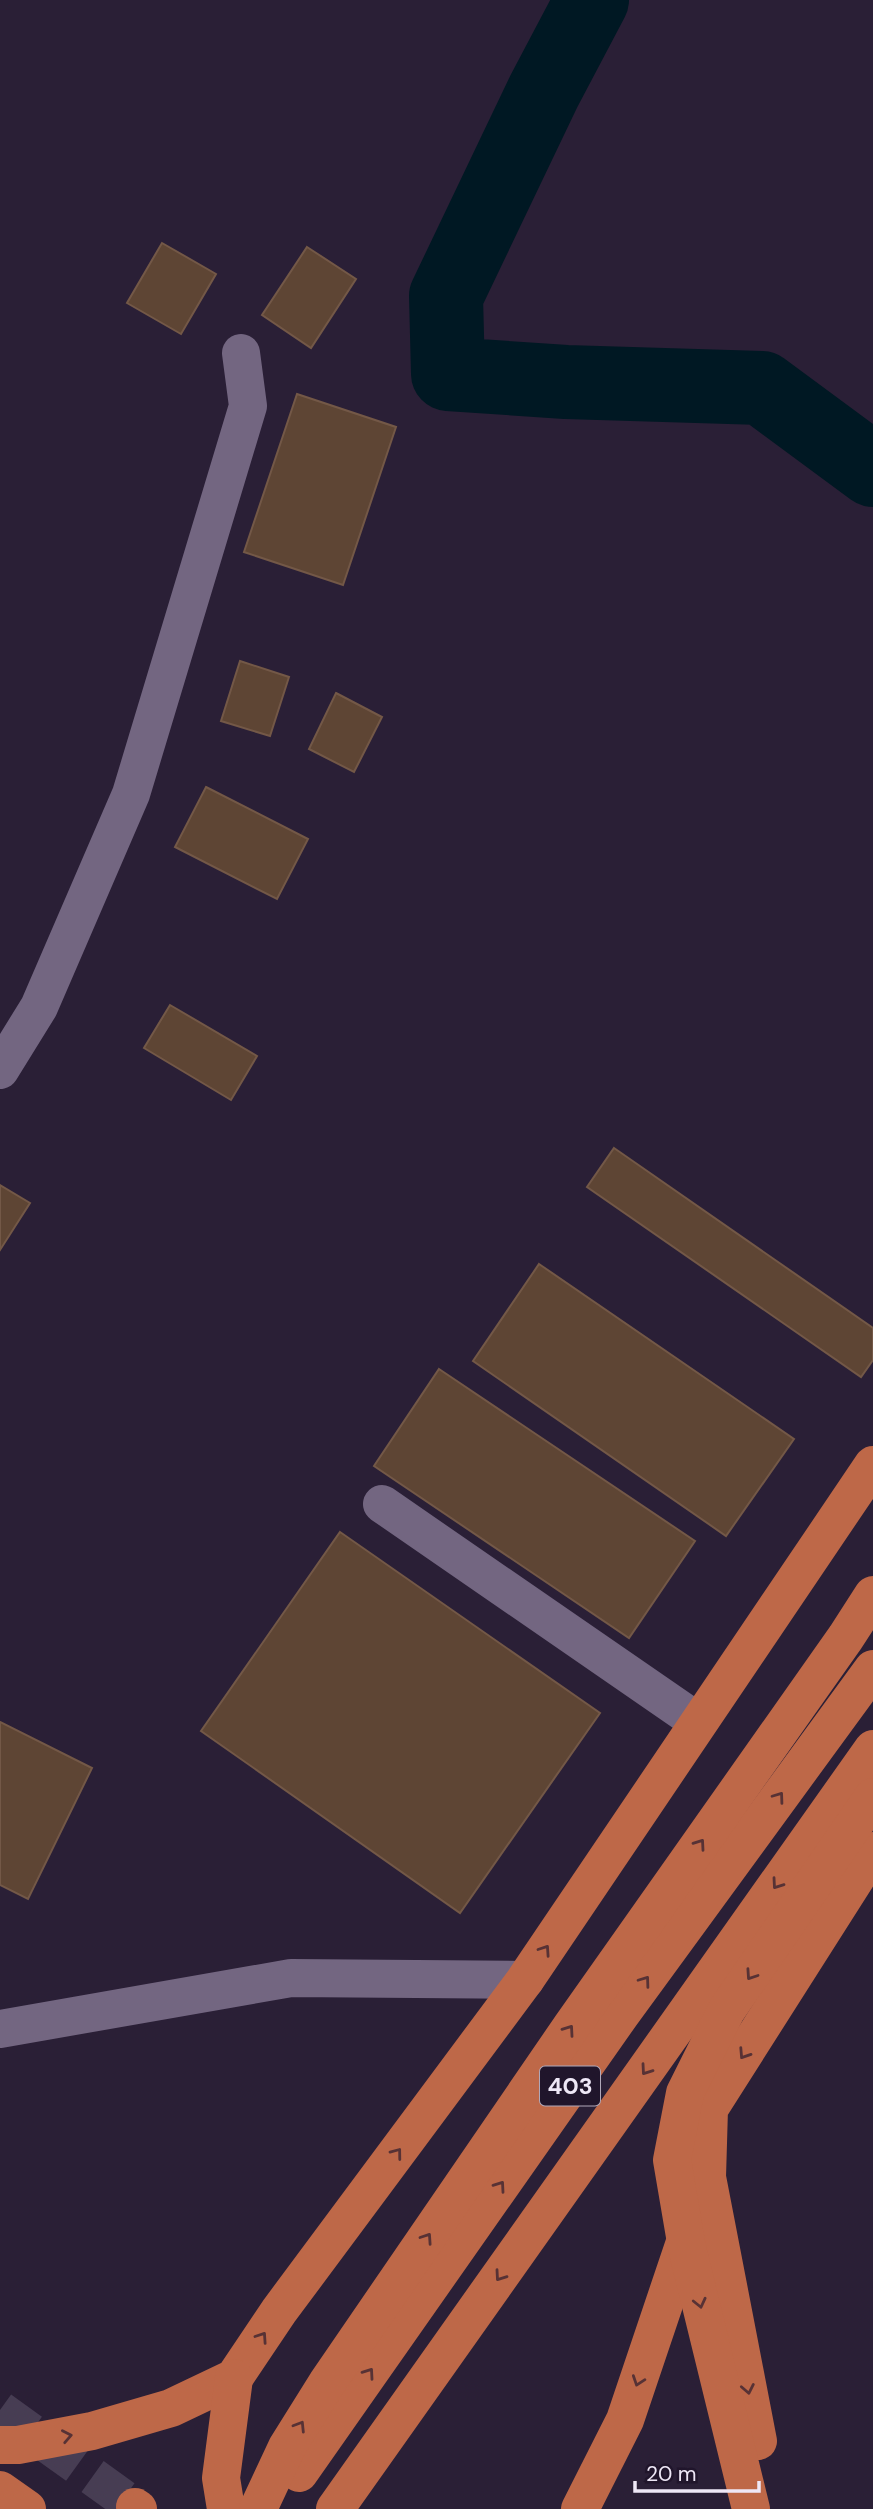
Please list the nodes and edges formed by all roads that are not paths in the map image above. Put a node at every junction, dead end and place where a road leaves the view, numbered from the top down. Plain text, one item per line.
1 (241, 353) dead end
2 (0, 1070) edge
3 (873, 1465) edge
4 (382, 1504) dead end
5 (873, 1595) edge
6 (873, 1669) edge
7 (698, 1722) junction
8 (873, 1749) edge
9 (873, 1797) edge
10 (873, 1852) edge
11 (524, 1980) junction
12 (0, 2029) edge
13 (707, 2177) junction
14 (234, 2378) junction
15 (0, 2445) edge
16 (0, 2490) edge
17 (27, 2509) edge
18 (226, 2509) edge
19 (258, 2509) edge
20 (274, 2509) edge
21 (335, 2509) edge
22 (580, 2509) edge
23 (751, 2509) edge
24 (771, 2509) edge

1 - 2 street
3 - 7 highway
4 - 7 street
19 -> 5 highway
20 -> 6 highway, 403
11 -> 7 highway
8 -> 21 highway, 403
9 -> 23 highway
10 -> 13 highway
11 - 12 street
14 -> 11 highway
13 -> 22 highway
13 -> 24 highway
15 -> 14 highway
14 - 18 highway
16 - 17 highway

